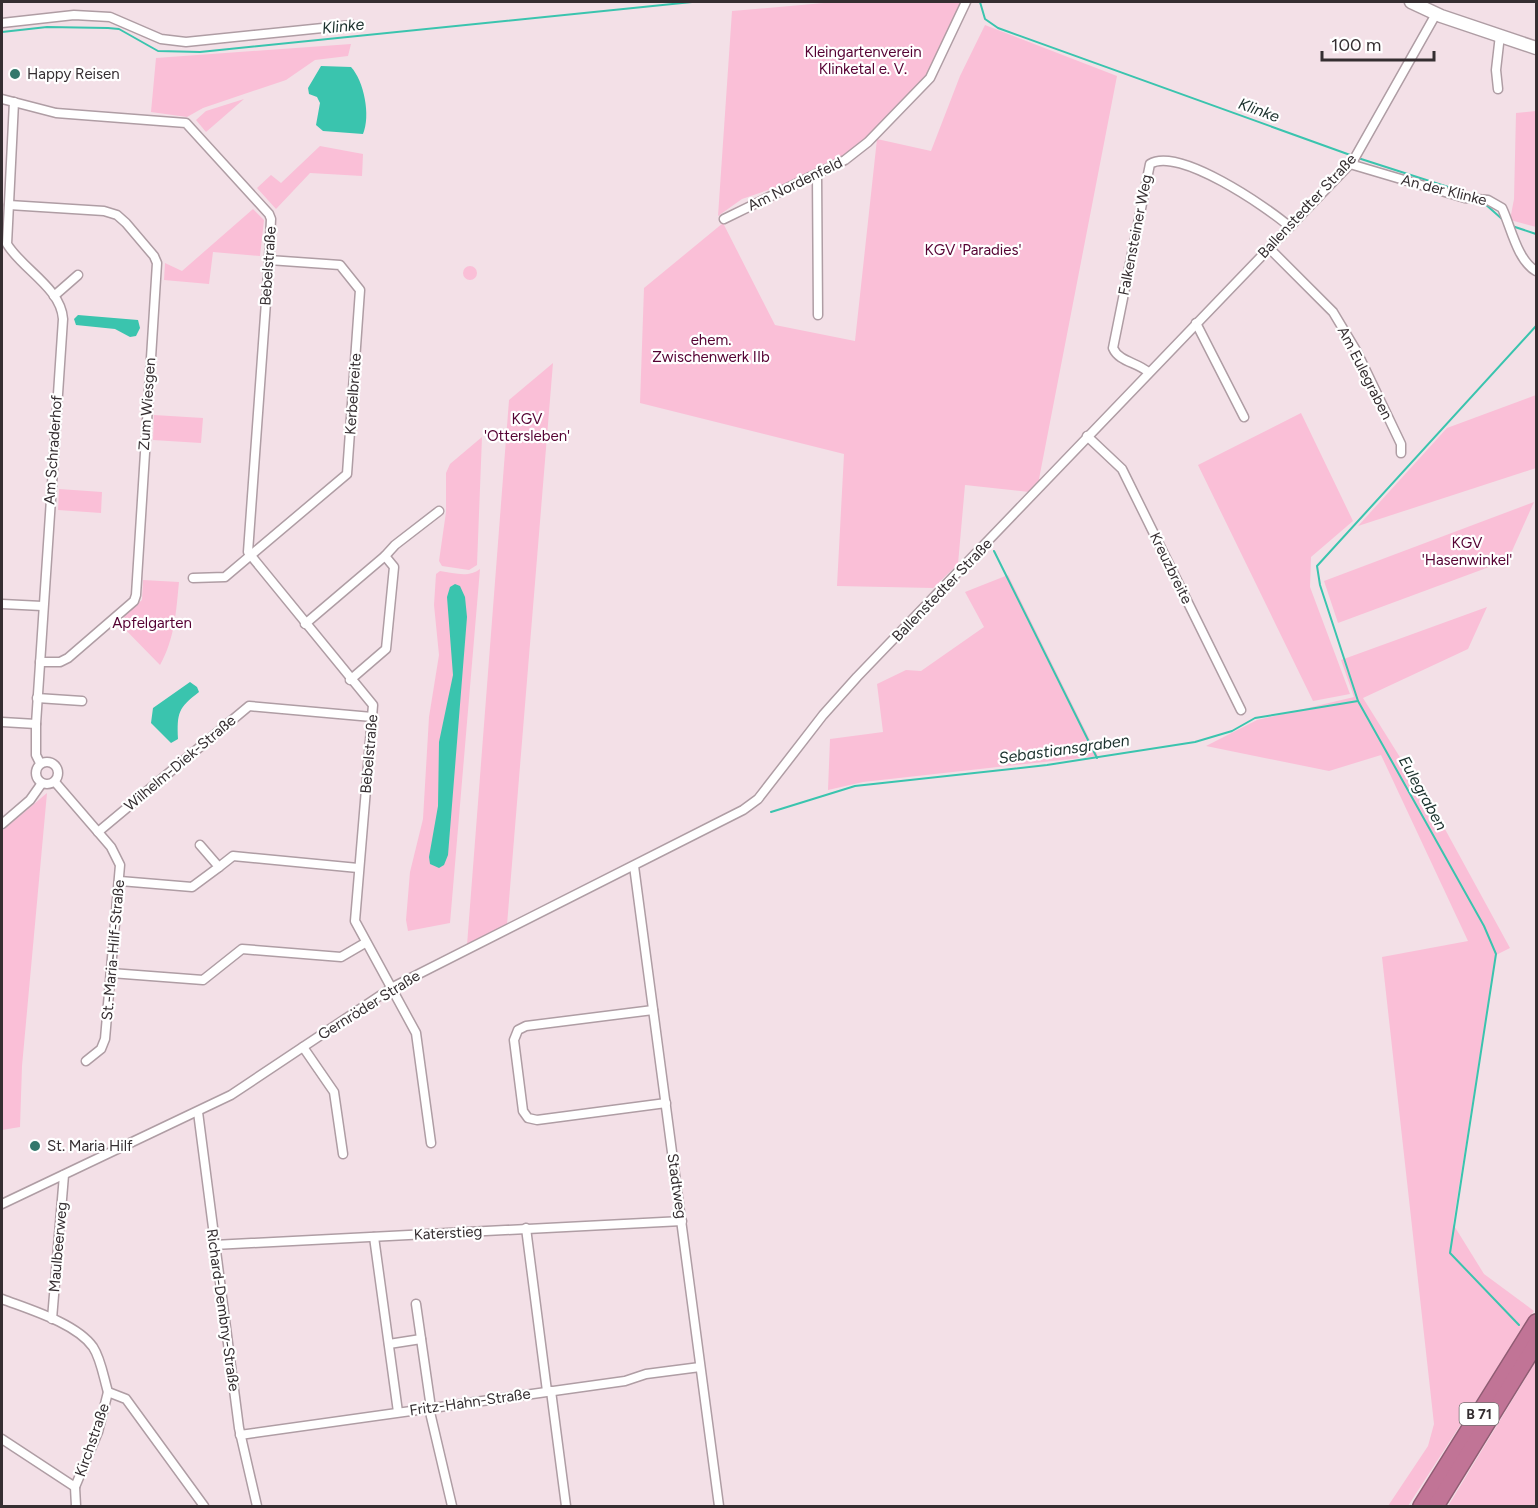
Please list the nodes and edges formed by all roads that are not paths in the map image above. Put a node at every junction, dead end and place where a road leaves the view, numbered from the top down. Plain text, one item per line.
1 (966, 2) edge
2 (1411, 2) edge
3 (1430, 8) edge
4 (2, 23) edge
5 (352, 26) dead end
6 (1500, 35) junction
7 (1536, 48) edge
8 (1498, 89) dead end
9 (2, 99) edge
10 (14, 102) junction
11 (1353, 160) junction
12 (817, 174) junction
13 (9, 205) junction
14 (724, 219) dead end
15 (1290, 227) junction
16 (1269, 248) junction
17 (269, 260) junction
18 (1536, 271) edge
19 (78, 275) dead end
20 (54, 296) junction
21 (818, 315) dead end
22 (1196, 323) junction
23 (1148, 372) junction
24 (1244, 417) dead end
25 (1087, 436) junction
26 (1401, 453) dead end
27 (439, 511) dead end
28 (249, 556) junction
29 (385, 556) junction
30 (193, 578) dead end
31 (2, 604) edge
32 (42, 606) junction
33 (305, 624) junction
34 (40, 662) junction
35 (350, 680) junction
36 (37, 698) junction
37 (82, 701) dead end
38 (1241, 710) dead end
39 (372, 717) junction
40 (2, 722) edge
41 (36, 724) junction
42 (40, 764) junction
43 (55, 782) junction
44 (42, 783) junction
45 (2, 824) edge
46 (98, 832) junction
47 (679, 842) joint
48 (200, 845) dead end
49 (634, 866) junction
50 (219, 867) junction
51 (358, 868) junction
52 (120, 880) junction
53 (365, 943) junction
54 (111, 973) junction
55 (393, 987) junction
56 (653, 1010) junction
57 (303, 1047) junction
58 (86, 1061) dead end
59 (666, 1103) junction
60 (198, 1112) junction
61 (431, 1143) dead end
62 (343, 1154) dead end
63 (64, 1175) junction
64 (2, 1204) edge
65 (682, 1221) junction
66 (526, 1228) junction
67 (374, 1237) junction
68 (214, 1245) junction
69 (2, 1299) edge
70 (416, 1304) dead end
71 (52, 1319) junction
72 (1536, 1322) edge
73 (422, 1339) junction
74 (389, 1344) junction
75 (1536, 1344) edge
76 (700, 1367) junction
77 (549, 1391) junction
78 (108, 1392) junction
79 (430, 1408) junction
80 (398, 1412) junction
81 (240, 1435) junction
82 (2, 1439) edge
83 (75, 1487) junction
84 (76, 1506) edge
85 (204, 1506) edge
86 (257, 1506) edge
87 (452, 1506) edge
88 (566, 1506) edge
89 (719, 1506) edge
90 (1421, 1506) edge
91 (1436, 1506) edge

1 - 12 street, Am Nordenfeld
2 - 3 street
3 - 6 street
3 - 11 street, Ballenstedter Straße
4 - 5 street
6 - 7 street
6 - 8 street
9 - 10 street, Bebelstraße
10 - 13 street, Am Schraderhof
10 - 17 street, Bebelstraße
11 - 15 street, Ballenstedter Straße
11 - 18 street, An der Klinke
12 - 14 street, Am Nordenfeld
12 - 21 street
13 - 20 street, Am Schraderhof
13 - 34 street, Zum Wiesgen
15 - 16 street, Ballenstedter Straße
15 - 23 street, Falkensteiner Weg
16 - 22 street, Ballenstedter Straße
16 - 26 street, Am Eulegraben
17 - 28 street, Bebelstraße
17 - 28 street, Kerbelbreite
19 - 20 street
20 - 32 street, Am Schraderhof
22 - 23 street, Ballenstedter Straße
22 - 24 street
23 - 25 street, Ballenstedter Straße
25 - 38 street, Kreuzbreite
25 - 47 street, Ballenstedter Straße
27 - 29 street
28 - 30 street
28 - 33 street, Bebelstraße
29 - 33 street
29 - 35 street
31 - 32 street
32 - 34 street, Am Schraderhof
33 - 35 street, Bebelstraße
34 - 36 street, Am Schraderhof
35 - 39 street, Bebelstraße
36 - 37 street
36 - 41 street, Am Schraderhof
39 - 46 street, Wilhelm-Diek-Straße
39 - 51 street, Bebelstraße
40 - 41 street
41 - 42 street, Am Schraderhof
42 - 43 street
42 - 44 street, Am Schraderhof
43 - 44 street
43 - 46 street, St.-Maria-Hilf-Straße
44 - 45 street
46 - 52 street, St.-Maria-Hilf-Straße
47 - 49 street, Gernröder Straße
48 - 50 street
49 - 55 street, Gernröder Straße
49 - 56 street, Stadtweg
50 - 51 street
50 - 52 street
51 - 53 street, Bebelstraße
52 - 54 street, St.-Maria-Hilf-Straße
53 - 54 street
53 - 55 street, Bebelstraße
54 - 58 street, St.-Maria-Hilf-Straße
55 - 57 street, Gernröder Straße
55 - 61 street, Bebelstraße
56 - 59 street, Stadtweg
56 - 59 street
57 - 60 street, Gernröder Straße
57 - 62 street
59 - 65 street, Stadtweg
60 - 63 street, Gernröder Straße
60 - 68 street, Richard-Dembny-Straße
63 - 64 street, Gernröder Straße
63 - 71 street, Maulbeerweg
65 - 66 street, Katerstieg
65 - 76 street, Stadtweg
66 - 67 street, Katerstieg
66 - 77 street
67 - 68 street, Katerstieg
67 - 74 street
68 - 81 street, Richard-Dembny-Straße
69 - 71 street
70 - 73 street
71 - 78 street
72 - 90 highway, B 71
73 - 74 street
73 - 79 street
74 - 80 street
75 - 91 highway, B 71
76 - 77 street, Fritz-Hahn-Straße
76 - 89 street, Stadtweg
77 - 79 street, Fritz-Hahn-Straße
77 - 88 street
78 - 83 street, Kirchstraße
78 - 85 street
79 - 80 street, Fritz-Hahn-Straße
79 - 87 street
80 - 81 street, Fritz-Hahn-Straße
81 - 86 street, Richard-Dembny-Straße
82 - 83 street
83 - 84 street

